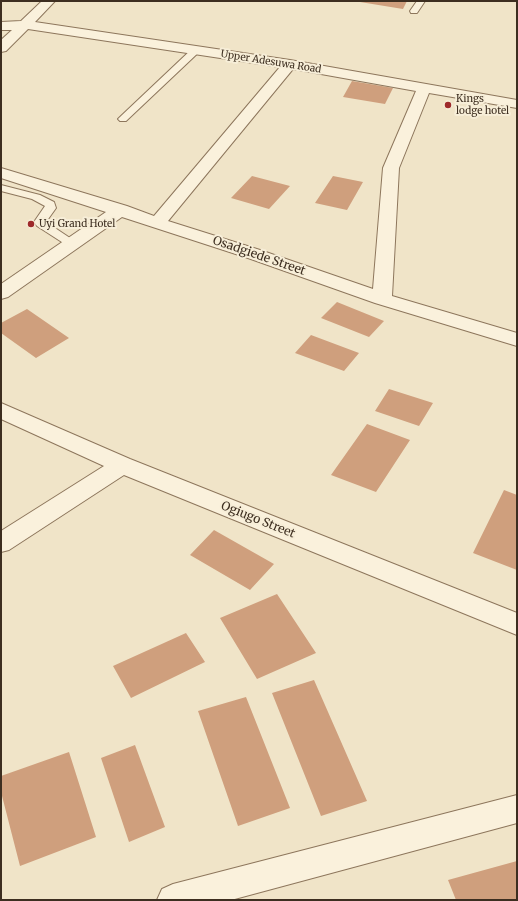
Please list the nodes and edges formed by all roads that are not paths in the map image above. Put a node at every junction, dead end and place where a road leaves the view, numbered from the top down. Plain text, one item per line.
1 (49, 1) edge
2 (421, 1) edge
3 (414, 11) dead end
4 (25, 25) junction
5 (1, 26) edge
6 (1, 48) edge
7 (196, 50) junction
8 (290, 64) junction
9 (424, 88) junction
10 (517, 104) edge
11 (123, 119) dead end
12 (1, 173) edge
13 (1, 188) edge
14 (121, 210) junction
15 (158, 222) junction
16 (72, 244) junction
17 (1, 293) edge
18 (382, 299) junction
19 (517, 340) edge
20 (1, 410) edge
21 (122, 465) junction
22 (1, 543) edge
23 (517, 624) edge
24 (517, 809) edge
25 (173, 900) edge

1 - 4 street
2 - 3 lane
4 - 5 street, Upper Adesuwa Road
4 - 6 street
4 - 7 street, Upper Adesuwa Road
7 - 8 street, Upper Adesuwa Road
7 - 11 lane
8 - 9 street, Upper Adesuwa Road
8 - 15 street
9 - 10 street, Upper Adesuwa Road
9 - 18 street
12 - 14 street, Osadgiede Street
13 - 16 lane
14 - 15 street, Osadgiede Street
14 - 16 street
15 - 18 street, Osadgiede Street
16 - 17 street
18 - 19 street, Osadgiede Street
20 - 21 street, Ogiugo Street
21 - 22 street
21 - 23 street, Ogiugo Street
24 - 25 street

